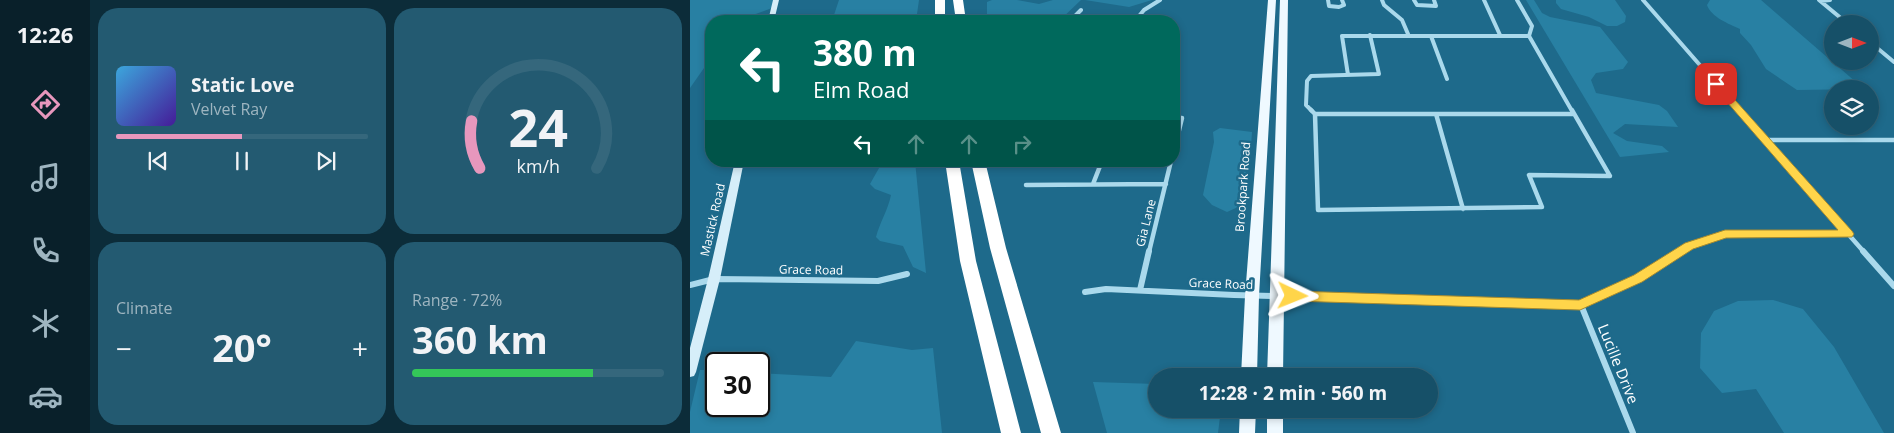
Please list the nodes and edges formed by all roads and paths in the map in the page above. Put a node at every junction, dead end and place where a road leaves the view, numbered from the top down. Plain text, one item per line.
1 (776, 0) edge
2 (940, 0) edge
3 (958, 0) edge
4 (1160, 0) edge
5 (1272, 0) edge
6 (1284, 0) edge
7 (1328, 0) edge
8 (1342, 0) edge
9 (1382, 0) edge
10 (1414, 0) edge
11 (1434, 0) edge
12 (1484, 0) edge
13 (1517, 0) edge
14 (1642, 0) edge
15 (1820, 0) edge
16 (1830, 0) edge
17 (1080, 10) dead end
18 (772, 15) edge
19 (940, 15) edge
20 (959, 15) edge
21 (1076, 15) edge
22 (1140, 15) edge
23 (1838, 15) edge
24 (1408, 34) junction
25 (1370, 35) junction
26 (1500, 35) junction
27 (1431, 36) junction
28 (1529, 36) junction
29 (1879, 50) edge
30 (1894, 62) edge
31 (1348, 75) junction
32 (1447, 79) dead end
33 (1315, 114) junction
34 (1436, 114) junction
35 (1573, 114) junction
36 (1765, 140) junction
37 (1894, 140) edge
38 (739, 167) edge
39 (953, 167) edge
40 (979, 167) edge
41 (1100, 167) edge
42 (1170, 167) edge
43 (1093, 184) junction
44 (1166, 184) junction
45 (1026, 185) dead end
46 (1463, 209) junction
47 (1848, 234) junction
48 (908, 274) dead end
49 (714, 279) junction
50 (690, 284) edge
51 (1894, 286) edge
52 (1140, 290) junction
53 (1085, 292) dead end
54 (1252, 296) junction
55 (1277, 296) junction
56 (1580, 305) junction
57 (1249, 368) edge
58 (1275, 368) edge
59 (690, 372) edge
60 (1248, 418) edge
61 (1275, 418) edge
62 (1011, 433) edge
63 (1050, 433) edge
64 (1247, 433) edge
65 (1275, 433) edge
66 (1633, 433) edge

1 - 18 street
2 - 19 highway
3 - 20 highway
4 - 22 street
5 - 54 main road, Brookpark Road
6 - 55 main road
7 - 8 street
9 - 24 street
10 - 11 street
12 - 26 street
13 - 28 street
14 - 36 street
15 - 16 street
15 - 23 street
17 - 21 street
24 - 25 street
24 - 27 street
25 - 31 street
25 - 31 street
26 - 27 street
26 - 28 street
27 - 32 street
28 - 35 street
29 - 30 street
31 - 33 street
33 - 34 street
33 - 46 street
34 - 35 street
34 - 46 street
35 - 46 street
36 - 37 street
36 - 47 street
38 - 49 street, Mastick Road
39 - 62 highway
40 - 63 highway
41 - 43 street
42 - 44 street, Gia Lane
43 - 44 street
43 - 45 street
44 - 52 street, Gia Lane
47 - 51 street
47 - 56 street, Grace Road
48 - 49 street, Grace Road
49 - 50 street, Grace Road
49 - 59 street, Mastick Road
52 - 53 street, Grace Road
52 - 54 street, Grace Road
54 - 55 street, Grace Road
54 - 57 main road, Brookpark Road
55 - 56 street, Grace Road
55 - 58 main road
56 - 66 street, Lucille Drive
60 - 64 main road
61 - 65 main road

